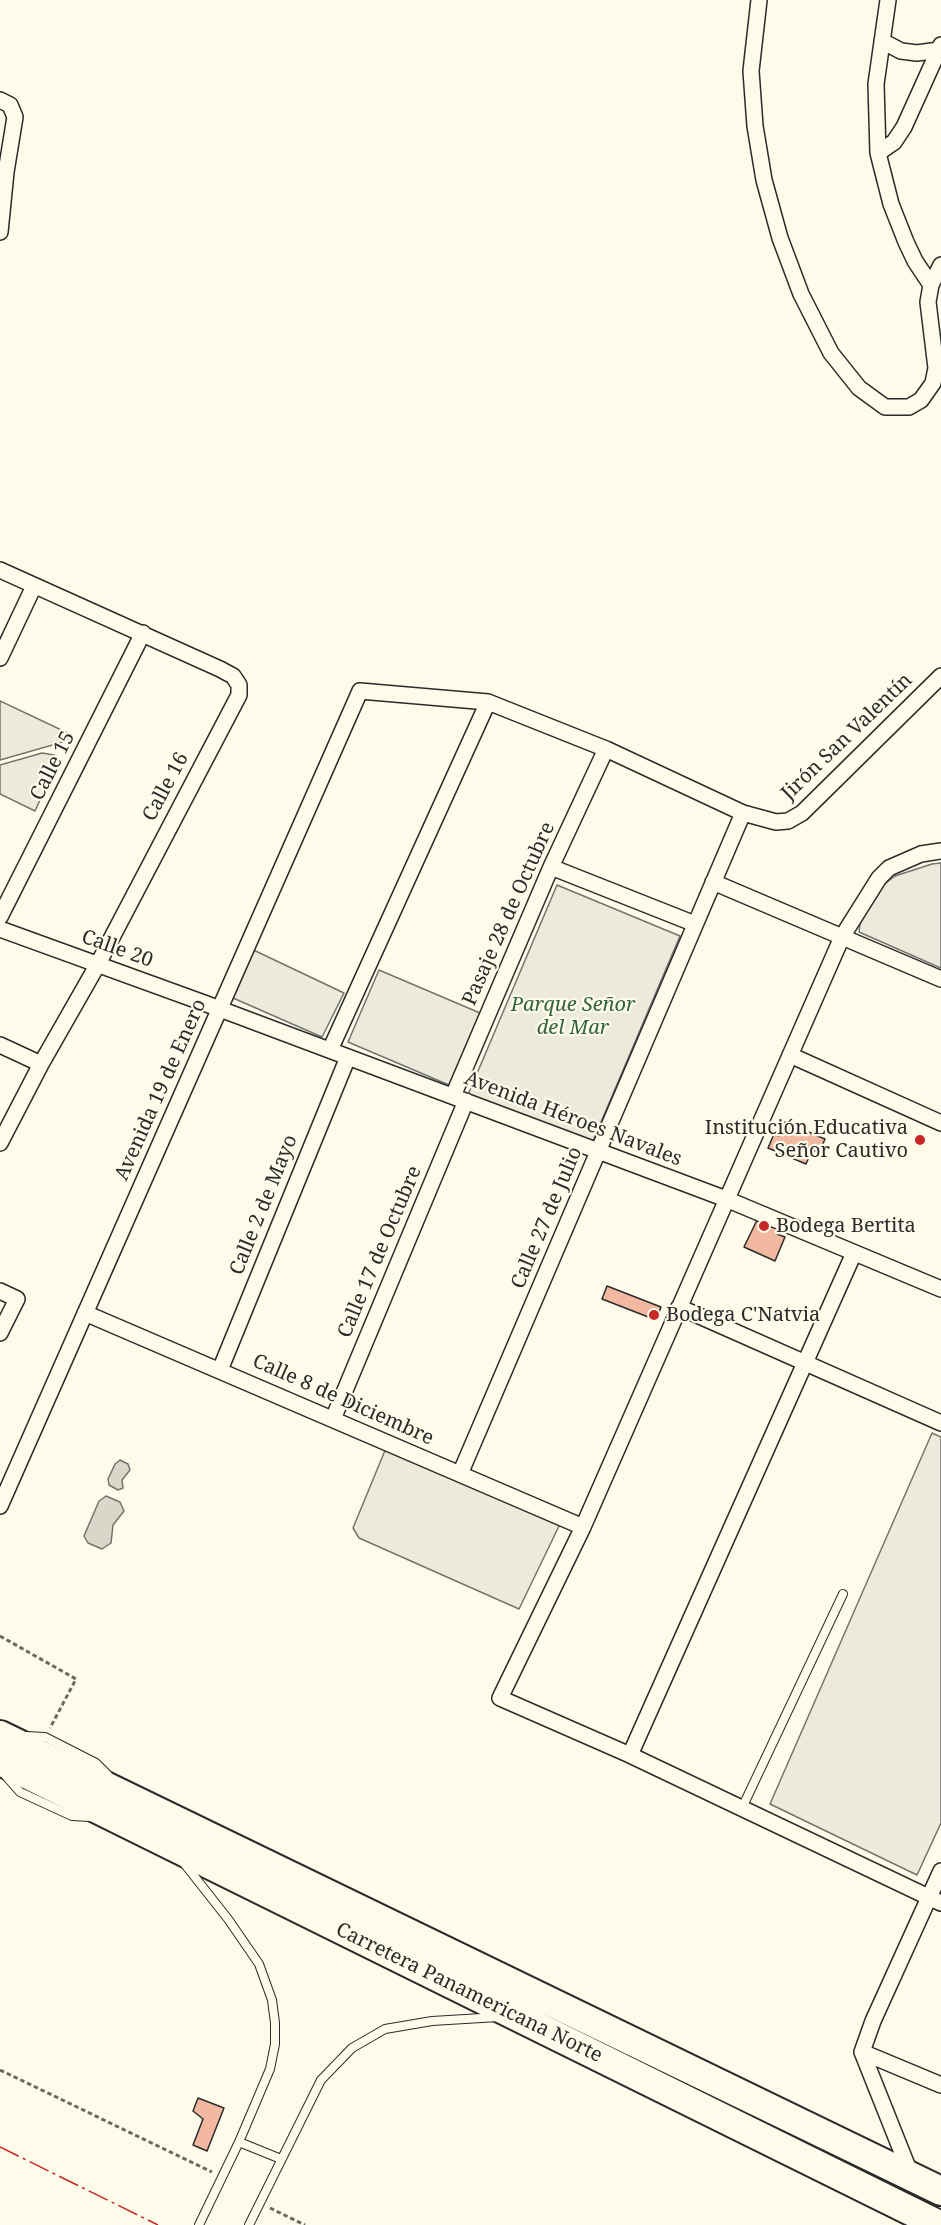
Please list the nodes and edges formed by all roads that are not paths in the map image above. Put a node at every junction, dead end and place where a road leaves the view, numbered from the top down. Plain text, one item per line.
1 (759, 0) edge
2 (888, 0) edge
3 (882, 41) junction
4 (940, 47) edge
5 (0, 100) edge
6 (878, 153) junction
7 (3, 172) edge
8 (0, 232) edge
9 (941, 265) edge
10 (931, 285) junction
11 (0, 570) edge
12 (34, 586) junction
13 (143, 633) junction
14 (0, 658) edge
15 (941, 676) edge
16 (360, 692) joint
17 (488, 702) junction
18 (606, 749) junction
19 (743, 813) junction
20 (941, 851) edge
21 (551, 867) junction
22 (713, 882) junction
23 (0, 917) edge
24 (695, 924) junction
25 (0, 929) edge
26 (842, 937) junction
27 (98, 964) junction
28 (941, 979) edge
29 (220, 1009) junction
30 (0, 1045) edge
31 (330, 1050) junction
32 (790, 1055) junction
33 (348, 1057) junction
34 (41, 1064) junction
35 (459, 1099) junction
36 (941, 1123) edge
37 (0, 1143) edge
38 (598, 1151) junction
39 (726, 1199) junction
40 (854, 1253) junction
41 (941, 1289) edge
42 (0, 1291) edge
43 (679, 1307) junction
44 (85, 1313) junction
45 (3, 1317) edge
46 (0, 1333) edge
47 (805, 1363) junction
48 (220, 1370) junction
49 (333, 1419) junction
50 (941, 1423) edge
51 (460, 1474) junction
52 (0, 1506) edge
53 (582, 1527) junction
54 (843, 1594) dead end
55 (0, 1734) edge
56 (630, 1755) junction
57 (0, 1761) edge
58 (0, 1769) edge
59 (121, 1808) junction
60 (742, 1808) junction
61 (168, 1844) junction
62 (941, 1871) edge
63 (935, 1900) edge
64 (515, 2016) junction
65 (862, 2052) junction
66 (941, 2085) edge
67 (239, 2142) junction
68 (281, 2159) junction
69 (912, 2177) junction
70 (941, 2191) edge
71 (199, 2225) edge
72 (249, 2225) edge
73 (939, 2225) edge

1 - 10 street
2 - 3 street
3 - 4 street
3 - 6 street
4 - 6 street
5 - 7 street
6 - 10 street
7 - 8 street
9 - 10 street
11 - 12 street, Calle 16
12 - 13 street, Calle 16
12 - 14 street
13 - 23 street, Calle 15
13 - 27 street, Calle 16
15 - 19 street, Jirón San Valentín
16 - 17 street, Jirón San Valentín
16 - 29 street, Avenida 19 de Enero
17 - 18 street, Jirón San Valentín
17 - 31 street
18 - 19 street, Jirón San Valentín
18 - 21 street, Pasaje 28 de Octubre
19 - 22 street, Calle 27 de Julio
20 - 26 street
21 - 24 street
21 - 35 street, Pasaje 28 de Octubre
22 - 24 street, Calle 27 de Julio
22 - 26 street
24 - 38 street, Calle 27 de Julio
25 - 27 street, Calle 20
26 - 28 street
26 - 32 street
27 - 29 street, Calle 20
27 - 34 street, Calle 16
29 - 31 street, Avenida Héroes Navales
29 - 44 street, Avenida 19 de Enero
30 - 34 street
31 - 33 street, Avenida Héroes Navales
32 - 36 street
32 - 39 street
33 - 35 street, Avenida Héroes Navales
33 - 48 street, Calle 2 de Mayo
34 - 37 street, Calle 16
35 - 38 street, Avenida Héroes Navales
35 - 49 street, Calle 17 de Octubre
38 - 39 street, Avenida Héroes Navales
38 - 51 street, Calle 27 de Julio
39 - 40 street, Avenida Héroes Navales
39 - 43 street
40 - 41 street, Avenida Héroes Navales
40 - 47 street
42 - 45 street
43 - 47 street
43 - 53 street
44 - 48 street, Calle 8 de Diciembre
44 - 52 street, Avenida 19 de Enero
45 - 46 street
47 - 50 street
47 - 56 street
48 - 49 street, Calle 8 de Diciembre
49 - 51 street, Calle 8 de Diciembre
51 - 53 street, Calle 8 de Diciembre
53 - 56 street
54 - 60 lane
55 - 59 highway, Carretera Panamericana Norte
56 - 60 street
57 - 59 highway, Carretera Panamericana Norte
58 - 59 lane
59 - 61 highway, Carretera Panamericana Norte
59 - 69 highway, Carretera Panamericana Norte
60 - 63 street
61 - 64 highway, Carretera Panamericana Norte
61 - 67 lane
62 - 63 street
63 - 65 street
64 - 68 lane
64 - 73 highway, Carretera Panamericana Norte
65 - 66 street
65 - 69 street
67 - 68 lane
67 - 71 lane
68 - 72 lane
69 - 70 highway, Carretera Panamericana Norte

